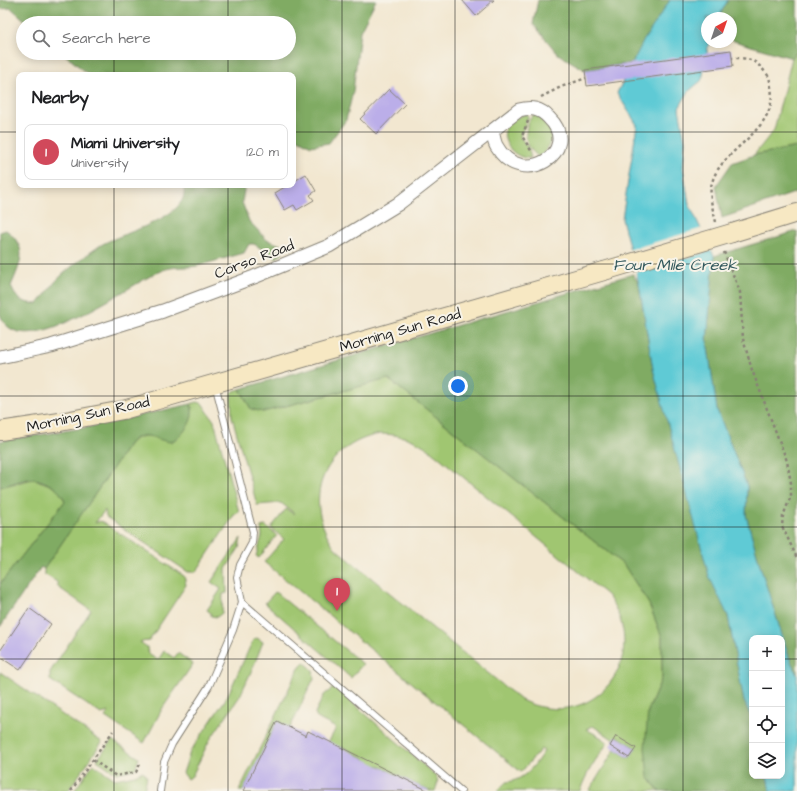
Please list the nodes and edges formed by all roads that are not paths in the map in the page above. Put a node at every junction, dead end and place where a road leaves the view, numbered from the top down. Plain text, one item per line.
1 (492, 132) junction
2 (797, 213) edge
3 (0, 357) edge
4 (214, 384) junction
5 (0, 431) edge
6 (242, 602) junction
7 (160, 791) edge
8 (461, 791) edge

1 - 1 street, Corso Road
1 - 3 street, Corso Road
2 - 4 main road, Morning Sun Road, bridge
4 - 5 main road, Morning Sun Road
4 - 6 lane
6 - 7 lane
6 - 8 lane

